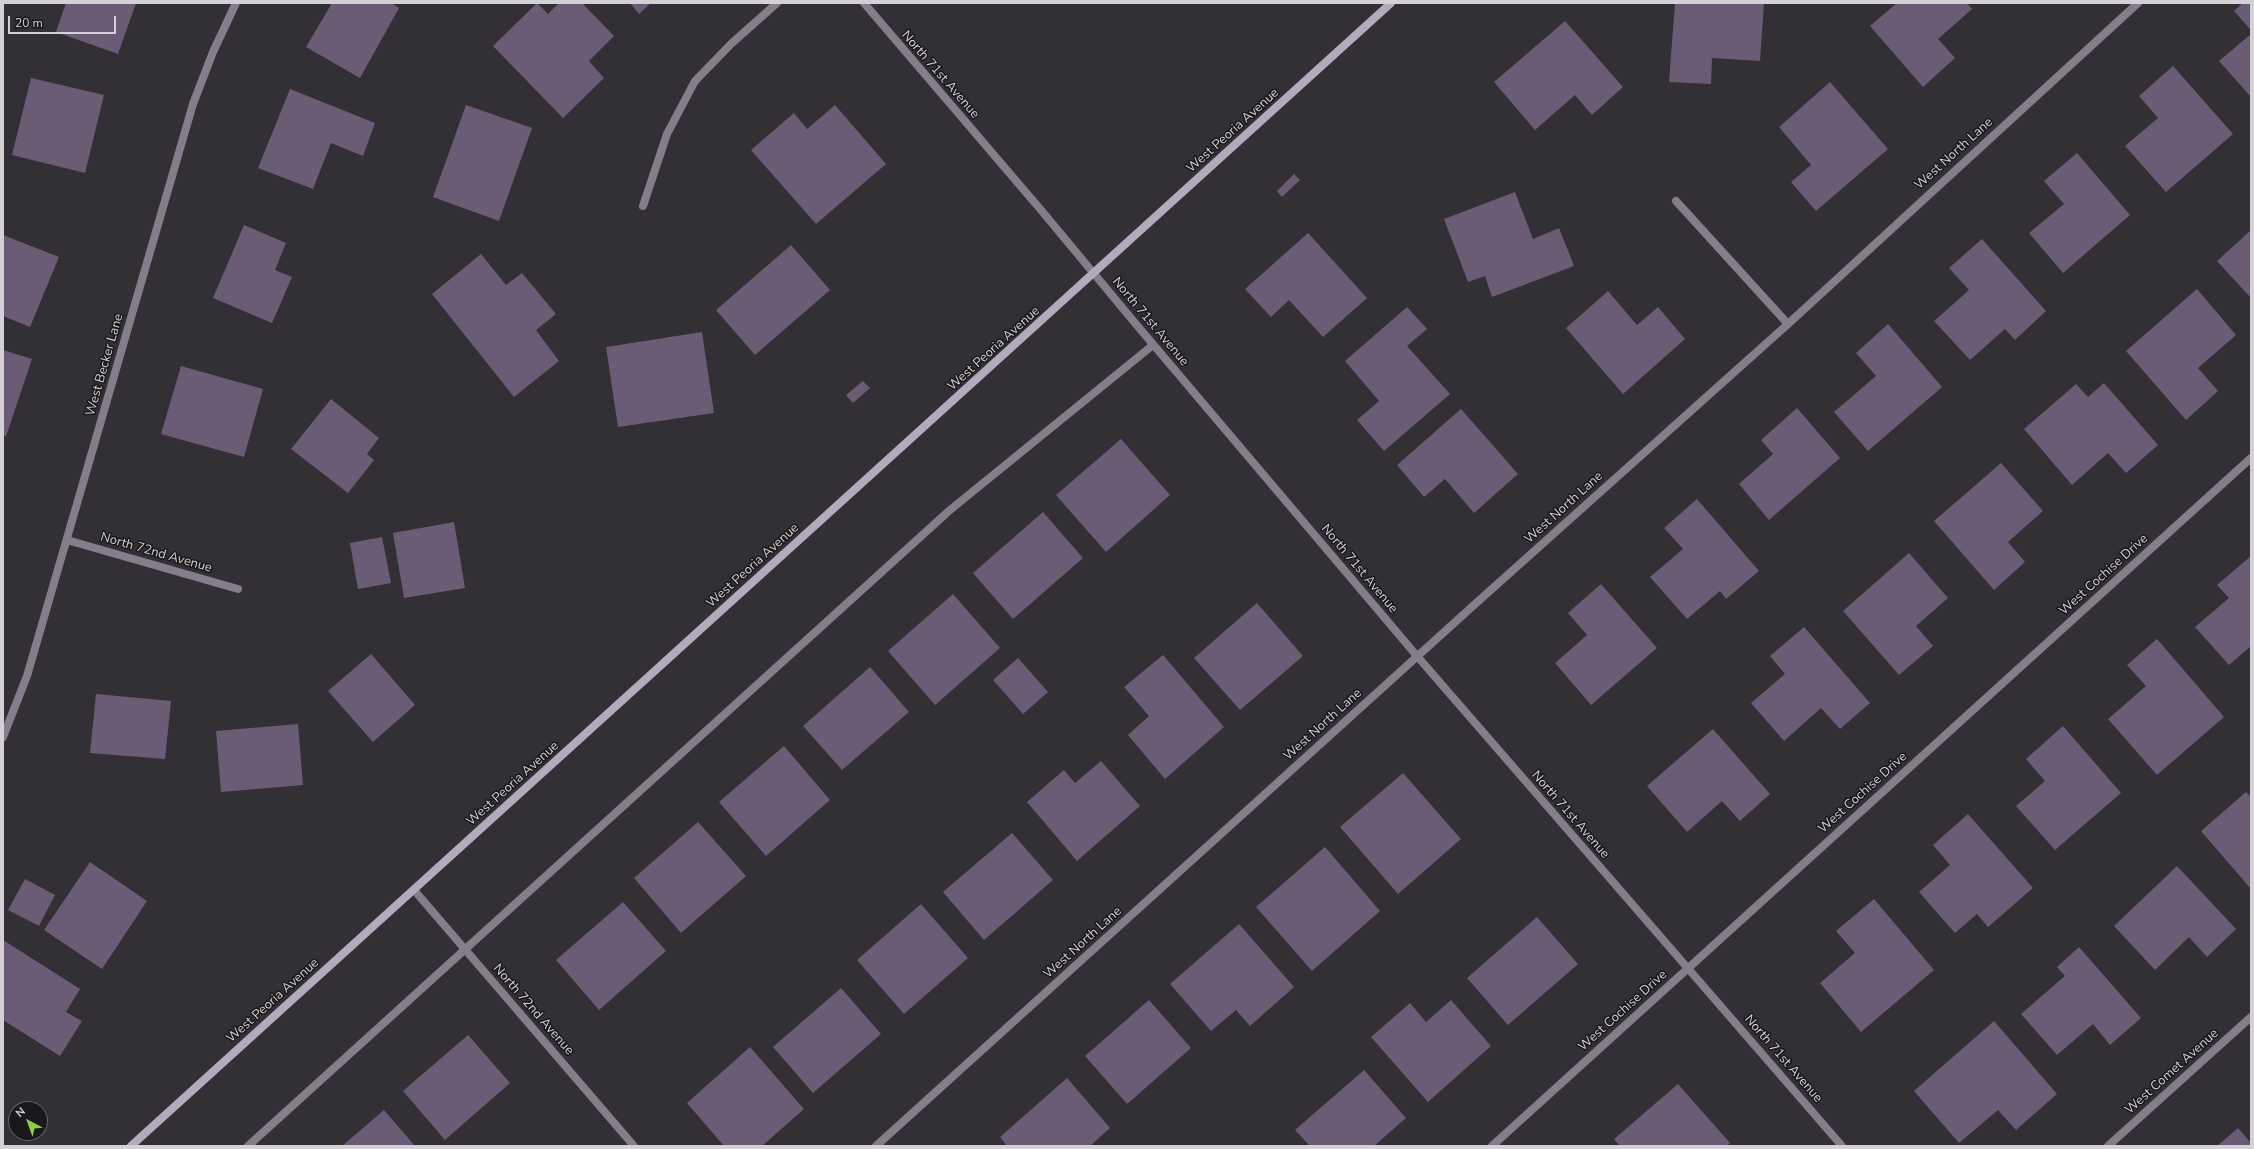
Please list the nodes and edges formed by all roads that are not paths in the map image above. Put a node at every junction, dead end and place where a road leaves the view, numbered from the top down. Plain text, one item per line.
1 (236, 3) edge
2 (777, 3) edge
3 (864, 3) edge
4 (1391, 3) edge
5 (2138, 3) edge
6 (1676, 201) dead end
7 (643, 206) dead end
8 (1094, 274) junction
9 (1788, 324) junction
10 (1153, 345) junction
11 (2251, 458) edge
12 (67, 540) junction
13 (238, 588) dead end
14 (1417, 656) junction
15 (3, 737) edge
16 (414, 890) junction
17 (465, 949) junction
18 (1688, 968) junction
19 (2251, 1017) edge
20 (131, 1146) edge
21 (248, 1146) edge
22 (634, 1146) edge
23 (876, 1146) edge
24 (1492, 1146) edge
25 (1842, 1146) edge
26 (2108, 1146) edge

1 - 12 street, West Becker Lane
2 - 7 street
3 - 8 street, North 71st Avenue
4 - 8 main road, West Peoria Avenue
5 - 9 street, West North Lane
6 - 9 street
8 - 10 street, North 71st Avenue
8 - 16 main road, West Peoria Avenue
9 - 14 street, West North Lane
10 - 14 street, North 71st Avenue
10 - 17 street
11 - 18 street, West Cochise Drive
12 - 13 street, North 72nd Avenue
12 - 15 street, West Becker Lane
14 - 18 street, North 71st Avenue
14 - 23 street, West North Lane
16 - 17 street, North 72nd Avenue
16 - 20 main road, West Peoria Avenue
17 - 21 street
17 - 22 street, North 72nd Avenue
18 - 24 street, West Cochise Drive
18 - 25 street, North 71st Avenue
19 - 26 street, West Comet Avenue

